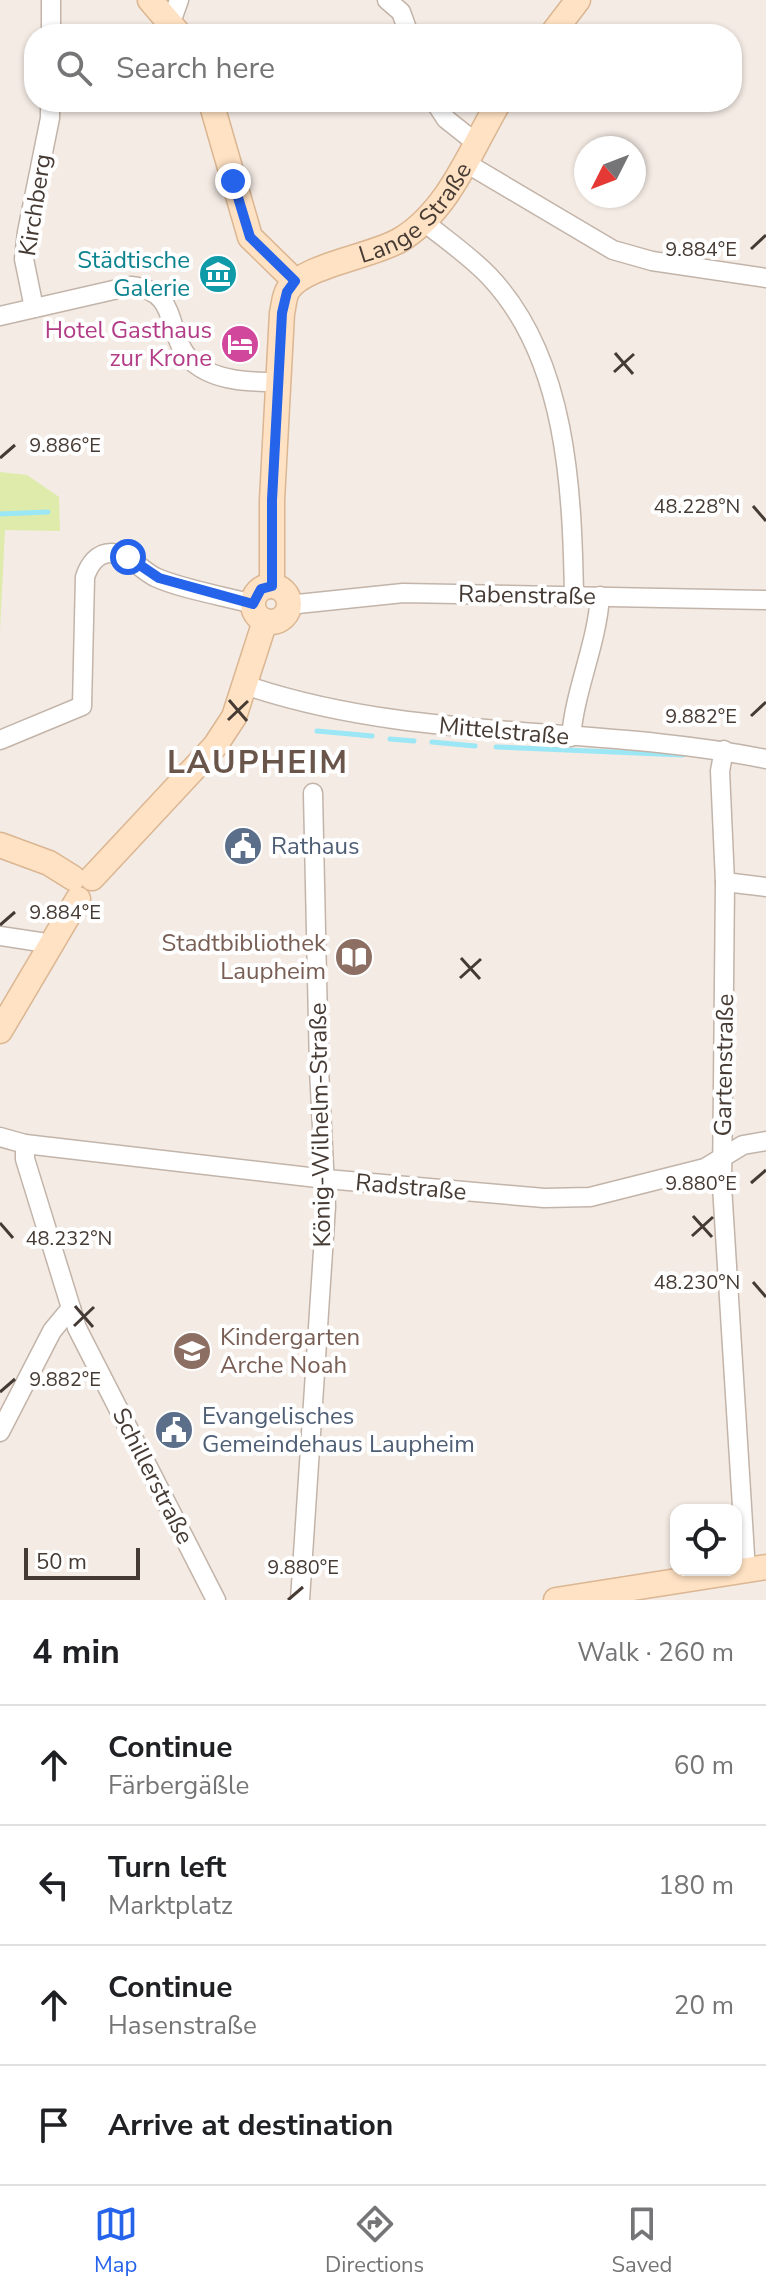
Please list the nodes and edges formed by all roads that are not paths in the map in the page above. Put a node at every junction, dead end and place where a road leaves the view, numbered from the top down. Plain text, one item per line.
1 (51, 0) edge
2 (150, 0) edge
3 (578, 0) edge
4 (398, 4) edge
5 (176, 18) edge
6 (51, 24) edge
7 (405, 24) edge
8 (560, 24) edge
9 (50, 112) edge
10 (214, 112) edge
11 (441, 112) edge
12 (493, 112) edge
13 (470, 152) junction
14 (423, 221) junction
15 (766, 278) edge
16 (295, 281) junction
17 (34, 308) junction
18 (0, 316) edge
19 (279, 382) junction
20 (272, 586) junction
21 (574, 595) junction
22 (600, 596) junction
23 (766, 600) edge
24 (288, 605) junction
25 (259, 612) junction
26 (245, 685) junction
27 (571, 737) junction
28 (0, 740) edge
29 (724, 750) junction
30 (766, 759) edge
31 (313, 793) dead end
32 (0, 845) edge
33 (725, 882) junction
34 (81, 885) junction
35 (766, 887) edge
36 (0, 936) edge
37 (50, 947) junction
38 (0, 1031) edge
39 (0, 1137) edge
40 (766, 1141) edge
41 (25, 1144) junction
42 (723, 1157) junction
43 (326, 1179) junction
44 (71, 1308) junction
45 (0, 1432) edge
46 (756, 1569) edge
47 (216, 1600) edge
48 (300, 1600) edge
49 (556, 1600) edge

1 - 6 street
2 - 5 street
3 - 8 street
4 - 7 street
9 - 17 street, Kirchberg
10 - 16 street
11 - 13 street
12 - 13 street, Lange Straße
13 - 14 street, Lange Straße
13 - 15 street
14 - 16 street, Lange Straße
14 - 21 street
16 - 19 street
17 - 18 street
17 - 19 street
19 - 20 street
20 - 24 street
20 - 25 street
21 - 22 street, Rabenstraße
21 - 24 street, Rabenstraße
22 - 23 street, Rabenstraße
22 - 27 street
24 - 25 street
25 - 26 street
25 - 28 street
26 - 27 street, Mittelstraße
26 - 34 street
27 - 29 street, Mittelstraße
29 - 30 street, Mittelstraße
29 - 33 street, Gartenstraße
31 - 43 street, König-Wilhelm-Straße
32 - 34 street
33 - 35 street
33 - 42 street, Gartenstraße
34 - 37 street
36 - 37 street
37 - 38 street
39 - 41 street, Radstraße
40 - 42 street, Radstraße
41 - 43 street, Radstraße
41 - 44 street, Schillerstraße
42 - 43 street, Radstraße
42 - 46 street, Gartenstraße
43 - 48 street, König-Wilhelm-Straße
44 - 45 street
44 - 47 street, Schillerstraße
46 - 49 street

